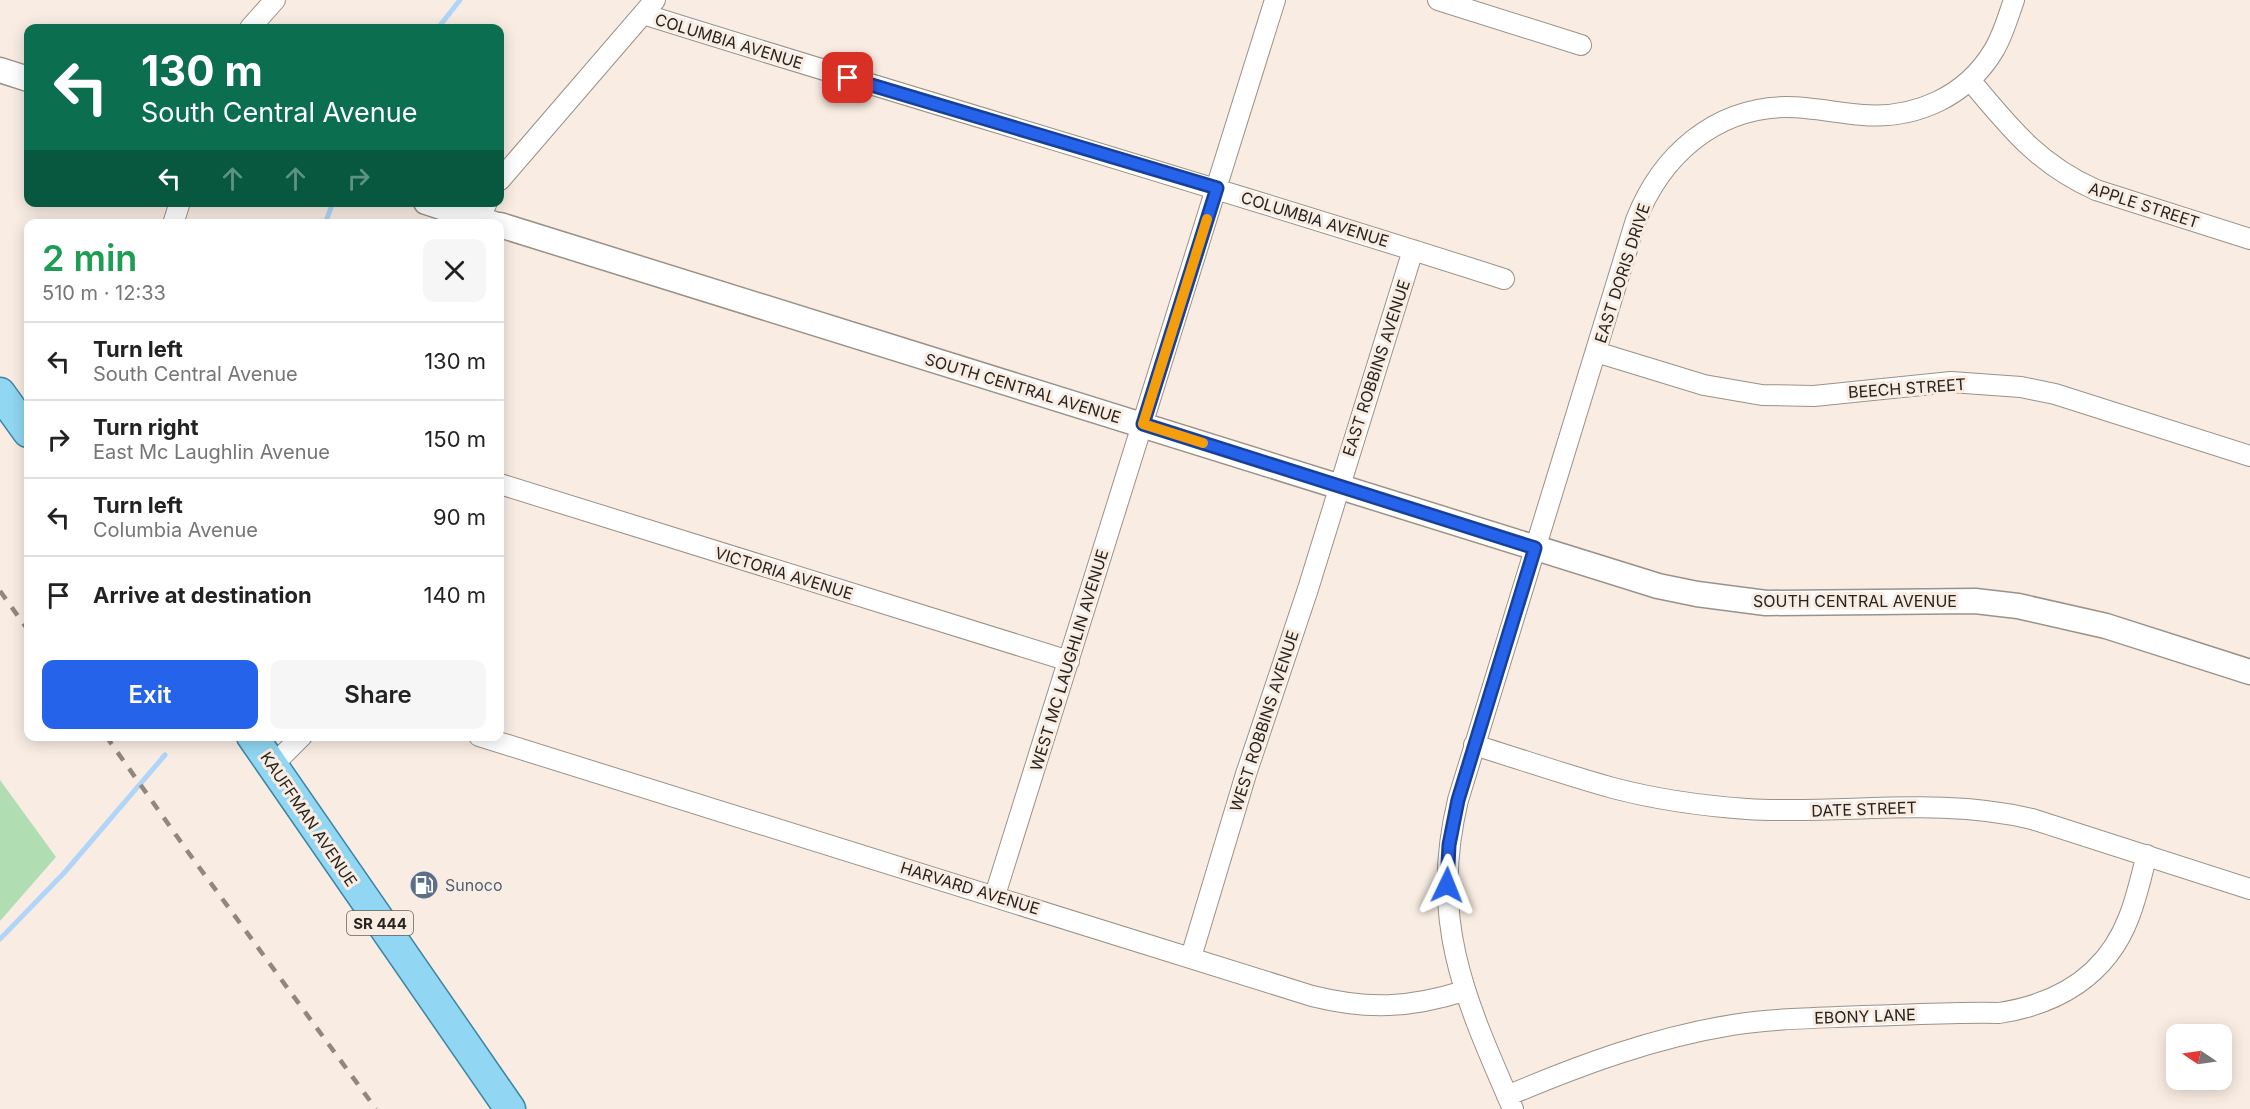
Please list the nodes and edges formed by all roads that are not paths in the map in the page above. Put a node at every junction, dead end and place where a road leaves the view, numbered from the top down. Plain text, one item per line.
1 (275, 0) edge
2 (1275, 0) edge
3 (1438, 0) edge
4 (2014, 0) edge
5 (649, 7) edge
6 (254, 24) edge
7 (1581, 45) dead end
8 (0, 70) edge
9 (24, 77) edge
10 (1970, 80) junction
11 (504, 175) edge
12 (1217, 188) junction
13 (444, 207) edge
14 (487, 219) edge
15 (504, 224) edge
16 (2250, 239) edge
17 (1413, 250) junction
18 (1504, 279) dead end
19 (1596, 352) junction
20 (0, 393) edge
21 (1143, 424) junction
22 (24, 426) edge
23 (2250, 456) edge
24 (504, 485) edge
25 (1338, 486) junction
26 (1535, 548) junction
27 (1069, 661) junction
28 (2250, 672) edge
29 (256, 741) edge
30 (297, 741) edge
31 (495, 741) edge
32 (1474, 745) junction
33 (273, 765) junction
34 (2147, 855) junction
35 (2250, 889) edge
36 (995, 896) junction
37 (1191, 957) junction
38 (1464, 991) junction
39 (1510, 1102) edge
40 (510, 1109) edge

1 - 6 street
2 - 12 street, WEST MC LAUGHLIN AVENUE
3 - 7 street
4 - 10 street, EAST DORIS DRIVE
5 - 11 street
5 - 12 street, COLUMBIA AVENUE
8 - 9 street
10 - 16 street, APPLE STREET
10 - 19 street, EAST DORIS DRIVE
12 - 17 street, COLUMBIA AVENUE
12 - 21 street, WEST MC LAUGHLIN AVENUE
13 - 14 street, SOUTH CENTRAL AVENUE
15 - 21 street, SOUTH CENTRAL AVENUE
17 - 18 street, COLUMBIA AVENUE
17 - 25 street, EAST ROBBINS AVENUE
19 - 23 street, BEECH STREET
19 - 26 street, EAST DORIS DRIVE
20 - 22 main road
21 - 25 street, SOUTH CENTRAL AVENUE
21 - 27 street, WEST MC LAUGHLIN AVENUE
24 - 27 street, VICTORIA AVENUE
25 - 26 street, SOUTH CENTRAL AVENUE
25 - 37 street, WEST ROBBINS AVENUE
26 - 28 street, SOUTH CENTRAL AVENUE
26 - 32 street, EAST DORIS DRIVE
27 - 36 street, WEST MC LAUGHLIN AVENUE
29 - 33 main road, KAUFFMAN AVENUE / SR 444
30 - 33 street
31 - 36 street, HARVARD AVENUE
32 - 34 street, DATE STREET
32 - 38 street, EAST DORIS DRIVE
33 - 40 main road, KAUFFMAN AVENUE / SR 444
34 - 35 street, DATE STREET
34 - 39 street, EBONY LANE
36 - 37 street, HARVARD AVENUE
37 - 38 street, HARVARD AVENUE
38 - 39 street, EAST DORIS DRIVE

